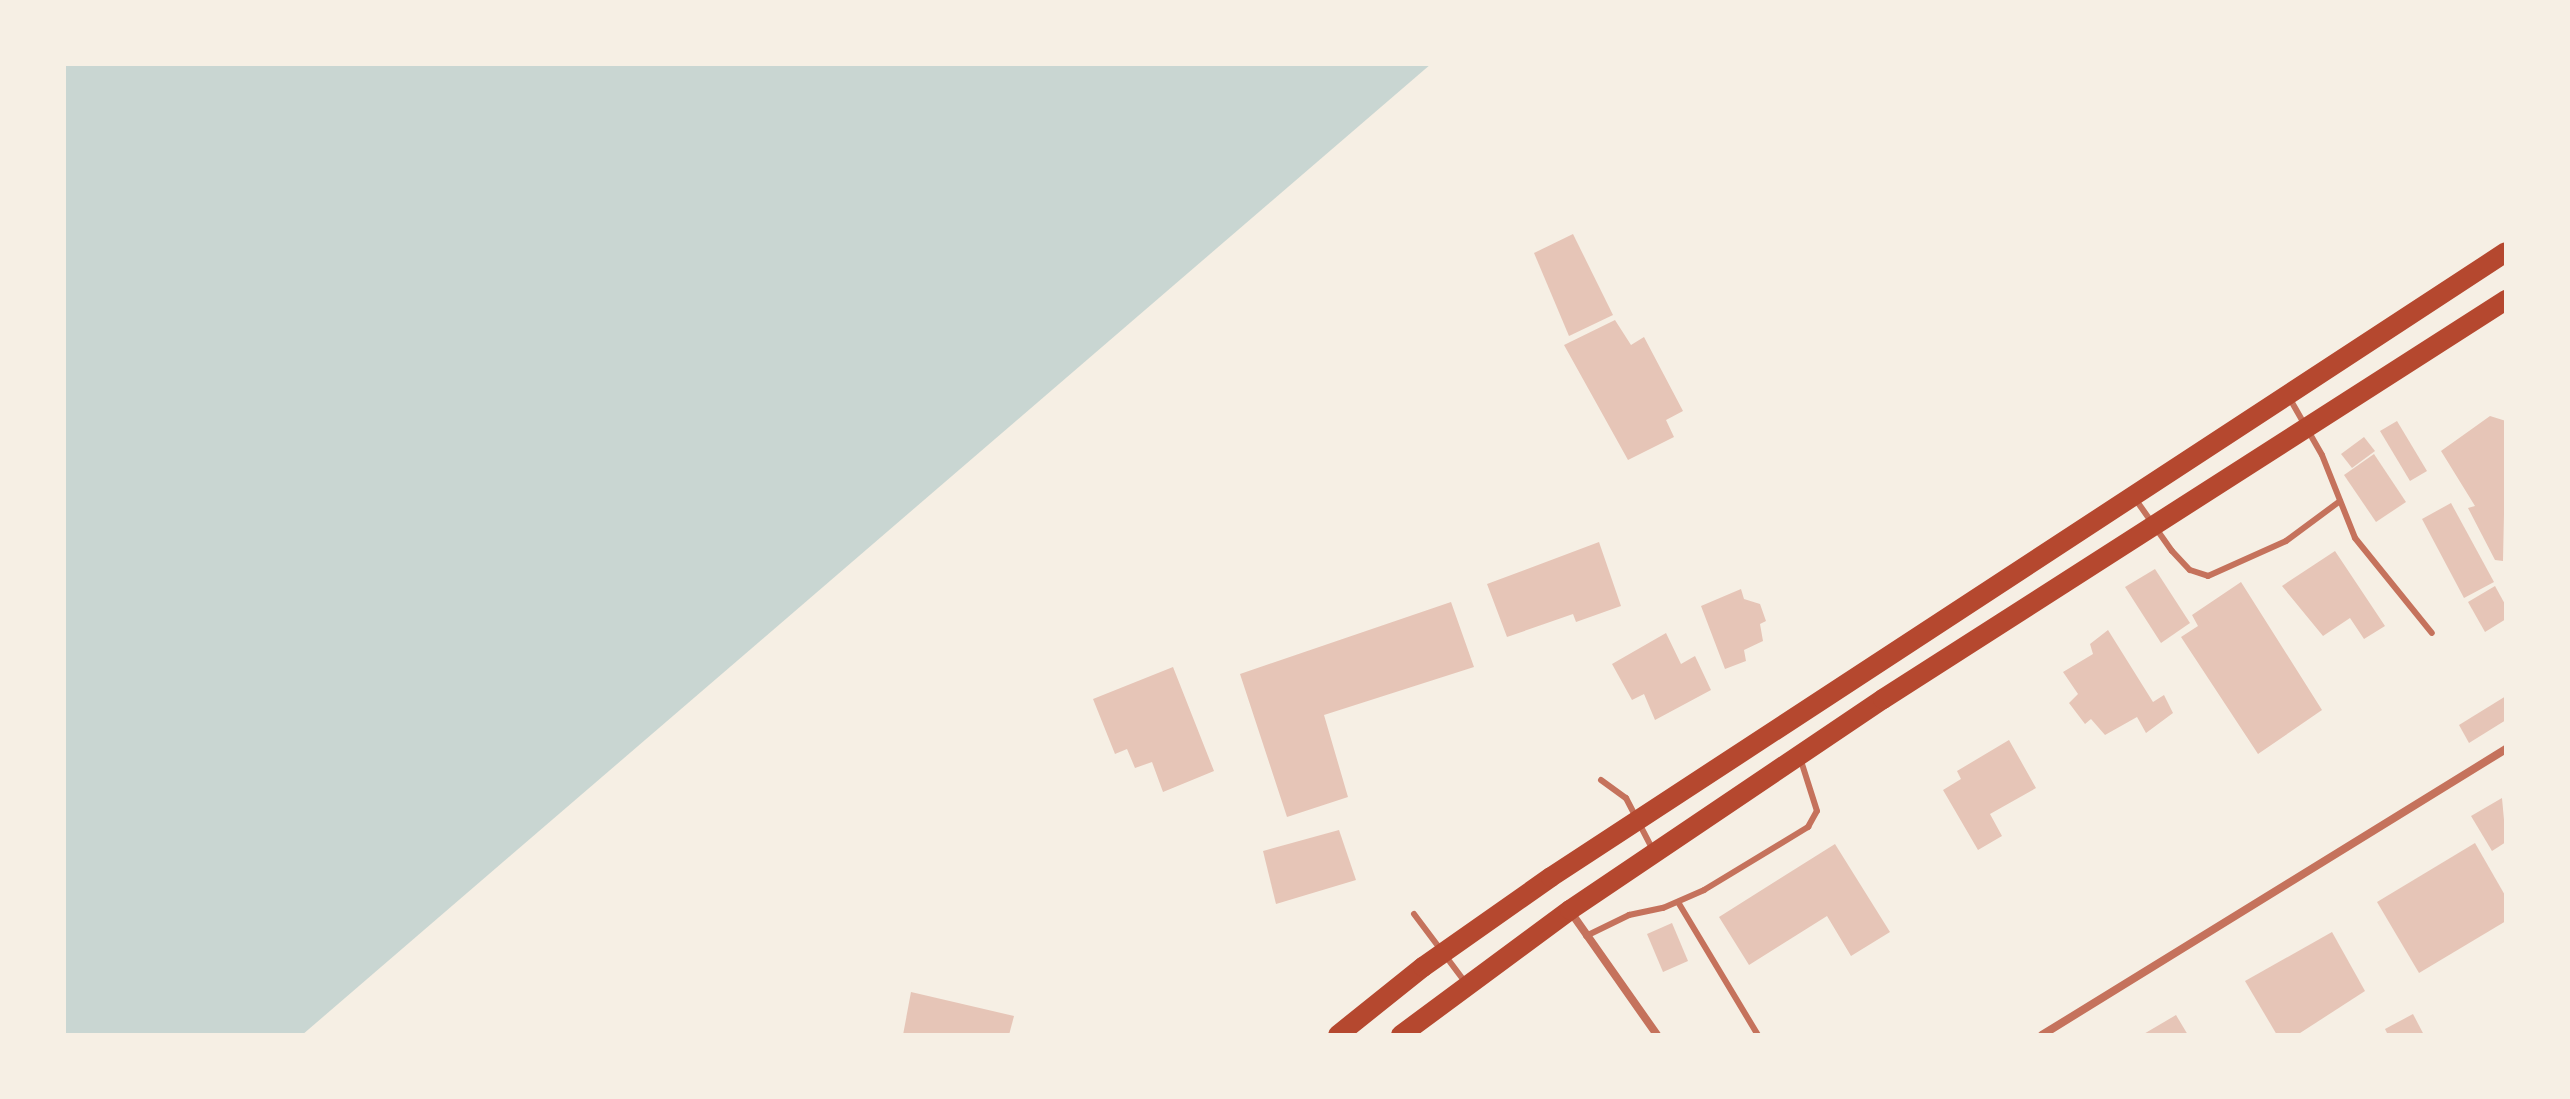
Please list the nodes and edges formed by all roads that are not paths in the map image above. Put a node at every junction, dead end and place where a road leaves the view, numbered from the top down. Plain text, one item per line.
1 (2506, 252) edge
2 (2506, 300) edge
3 (2289, 396) junction
4 (2308, 429) junction
5 (2134, 497) junction
6 (2340, 501) junction
7 (2156, 526) junction
8 (2432, 633) dead end
9 (2506, 749) edge
10 (1799, 755) junction
11 (1601, 780) dead end
12 (1635, 822) junction
13 (1655, 853) junction
14 (1678, 902) junction
15 (1570, 910) junction
16 (1414, 914) dead end
17 (1586, 936) junction
18 (1444, 952) junction
19 (1467, 984) junction
20 (1338, 1035) edge
21 (1401, 1035) edge
22 (1657, 1035) edge
23 (1758, 1035) edge
24 (2042, 1035) edge

1 - 3 main road
2 - 4 main road
3 - 4 lane
3 - 5 main road
4 - 6 lane
4 - 7 main road
5 - 7 lane
5 - 12 main road
6 - 7 lane
6 - 8 lane
7 - 10 main road
9 - 24 street
10 - 13 main road
10 - 14 lane
11 - 12 lane
12 - 13 lane
12 - 18 main road
13 - 15 main road
14 - 17 lane
14 - 23 lane
15 - 17 street
15 - 19 main road
16 - 18 lane
17 - 22 street
18 - 19 lane
18 - 20 main road
19 - 21 main road

